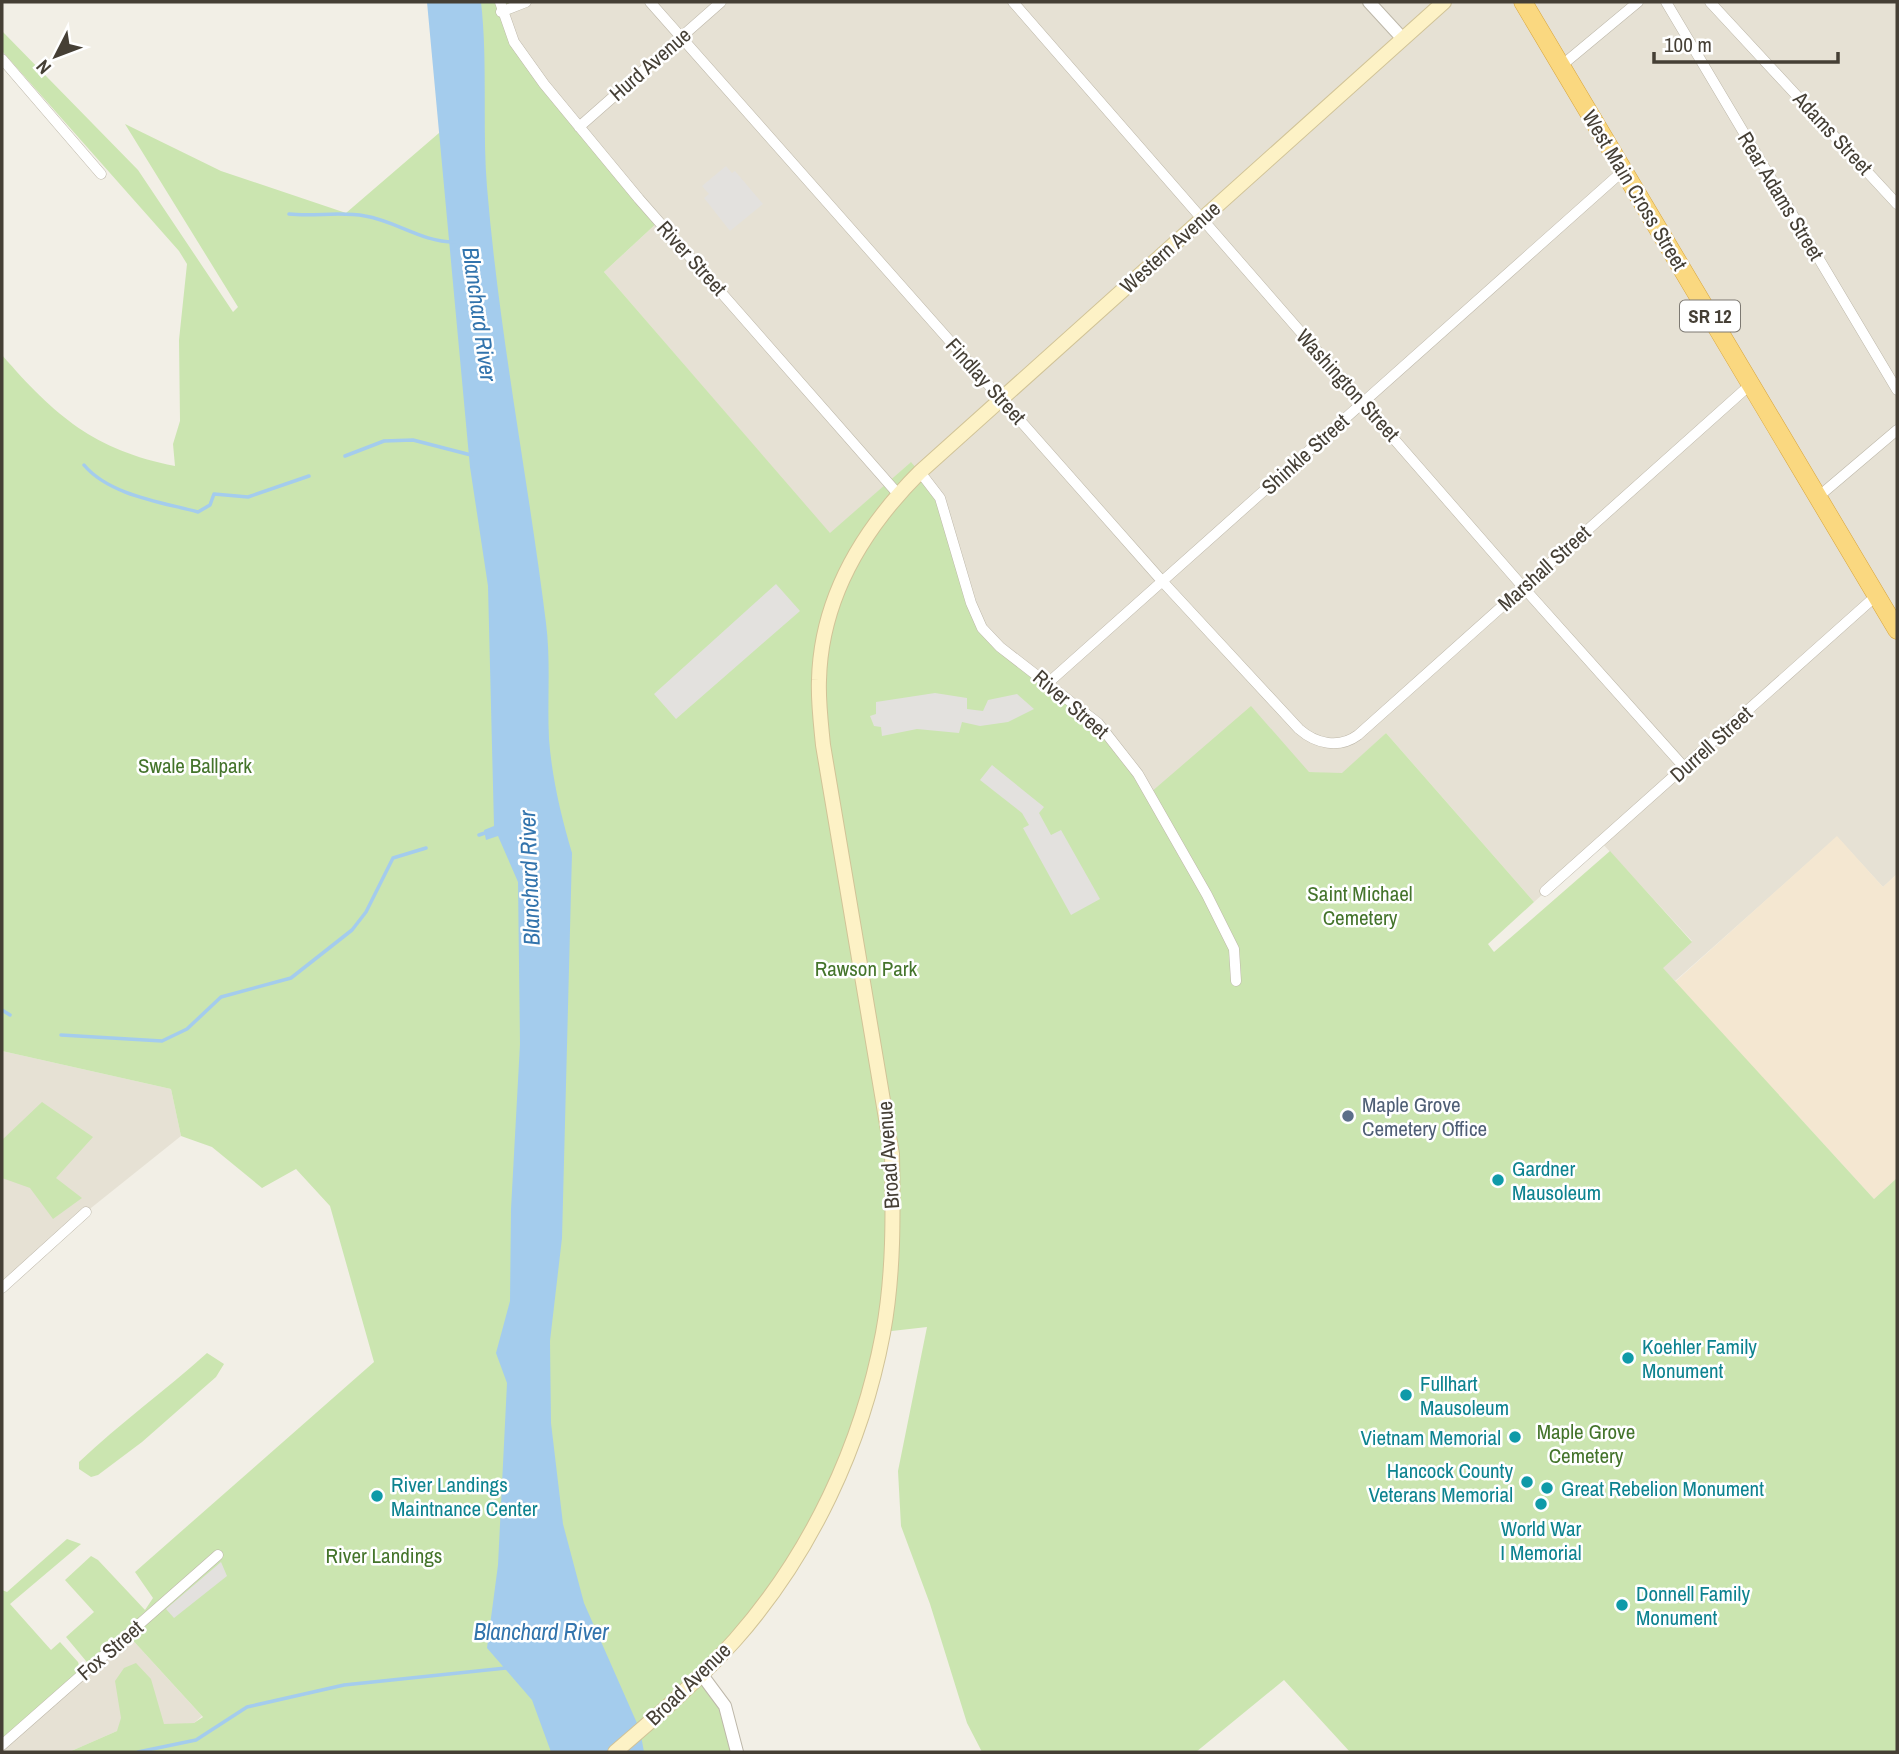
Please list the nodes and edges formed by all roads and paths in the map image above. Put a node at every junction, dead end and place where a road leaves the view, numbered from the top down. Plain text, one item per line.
1 (526, 2) edge
2 (650, 2) edge
3 (721, 2) edge
4 (1013, 2) edge
5 (1369, 2) edge
6 (1444, 2) edge
7 (1523, 2) edge
8 (1638, 2) edge
9 (1666, 2) edge
10 (1710, 2) edge
11 (500, 7) edge
12 (681, 37) junction
13 (1403, 39) junction
14 (2, 59) edge
15 (1562, 66) junction
16 (579, 127) junction
17 (1624, 170) junction
18 (100, 174) dead end
19 (1897, 204) edge
20 (1201, 219) junction
21 (1751, 384) junction
22 (1897, 390) edge
23 (1001, 398) junction
24 (1363, 402) junction
25 (1897, 430) edge
26 (920, 472) junction
27 (898, 494) junction
28 (1818, 497) junction
29 (1162, 580) junction
30 (1522, 587) junction
31 (1877, 595) junction
32 (1897, 630) edge
33 (1048, 683) junction
34 (1334, 744) joint
35 (1684, 767) junction
36 (1545, 891) dead end
37 (1236, 981) dead end
38 (86, 1212) dead end
39 (2, 1288) edge
40 (218, 1555) dead end
41 (702, 1675) junction
42 (2, 1745) edge
43 (615, 1752) edge
44 (737, 1752) edge

1 - 11 street
2 - 12 street, Findlay Street
3 - 12 street, Hurd Avenue
4 - 20 street, Washington Street
5 - 13 street
6 - 13 main road, Western Avenue
7 - 15 highway, West Main Cross Street / SR 12
8 - 15 street
9 - 22 street, Rear Adams Street
10 - 19 street, Adams Street
11 - 16 street, River Street
12 - 16 street, Hurd Avenue
12 - 23 street, Findlay Street
13 - 20 main road, Western Avenue
14 - 18 street
15 - 17 highway, West Main Cross Street / SR 12
16 - 27 street, River Street
17 - 21 highway, West Main Cross Street / SR 12
17 - 24 street, Shinkle Street
20 - 23 main road, Western Avenue
20 - 24 street, Washington Street
21 - 28 highway, West Main Cross Street / SR 12
21 - 30 street, Marshall Street
23 - 26 main road, Western Avenue
23 - 29 street, Findlay Street
24 - 29 street, Shinkle Street
24 - 30 street, Washington Street
25 - 28 street
26 - 27 main road, Western Avenue
26 - 33 street, River Street
27 - 41 main road, Broad Avenue
28 - 31 highway, West Main Cross Street / SR 12
29 - 33 street, Shinkle Street
29 - 34 street, Findlay Street
30 - 34 street, Marshall Street
30 - 35 street, Washington Street
31 - 32 highway, West Main Cross Street / SR 12
31 - 35 street, Durrell Street
33 - 37 street, River Street
35 - 36 street, Durrell Street
38 - 39 street
40 - 42 street, Fox Street
41 - 43 main road, Broad Avenue
41 - 44 street

